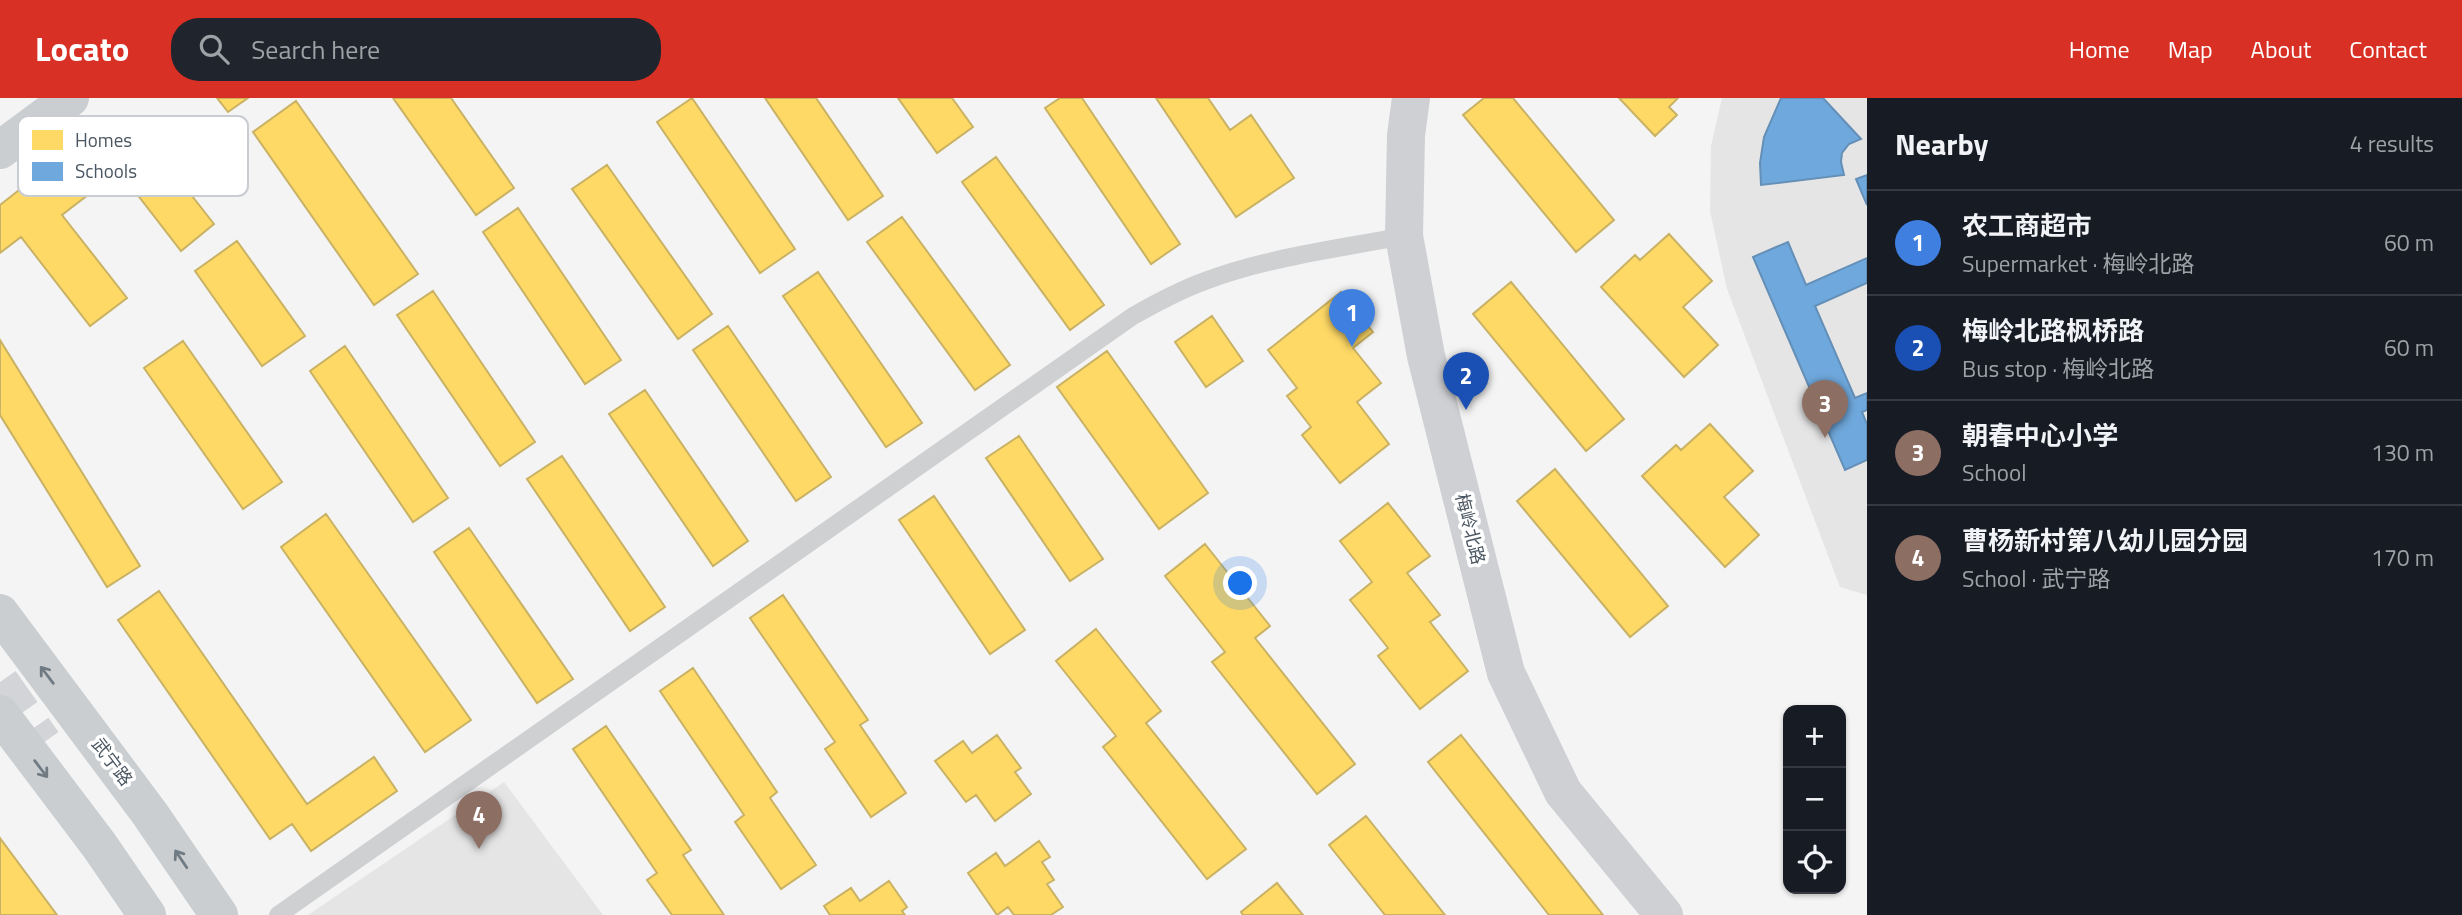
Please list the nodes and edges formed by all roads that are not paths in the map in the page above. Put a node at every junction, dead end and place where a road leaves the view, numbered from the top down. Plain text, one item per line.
1 (70, 98) edge
2 (1411, 98) edge
3 (46, 116) edge
4 (18, 137) edge
5 (0, 150) edge
6 (1404, 236) junction
7 (0, 613) edge
8 (0, 714) edge
9 (148, 915) edge
10 (219, 915) edge
11 (278, 915) edge
12 (1664, 915) edge

1 - 3 main road
2 - 6 street, 梅岭北路
4 - 5 main road
6 - 11 lane
6 - 12 street, 梅岭北路
10 -> 7 main road, 武宁路
8 -> 9 main road

